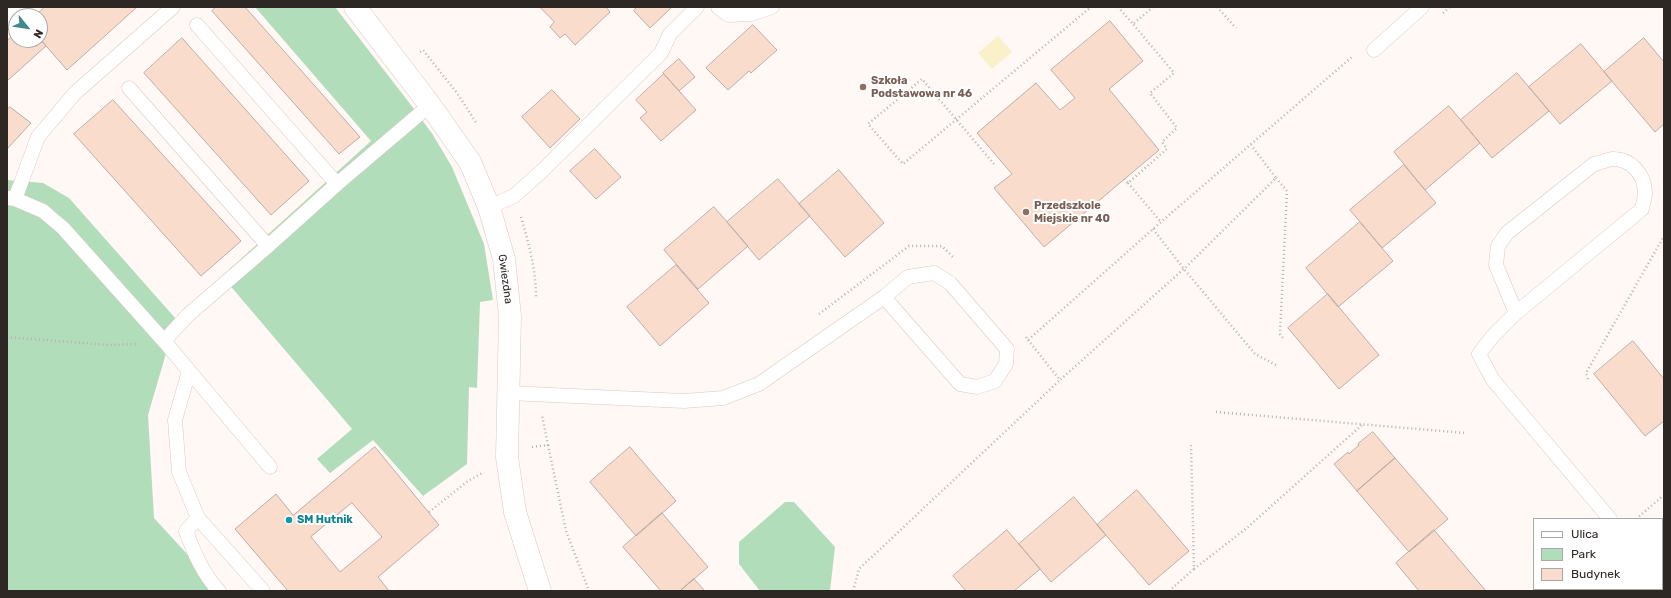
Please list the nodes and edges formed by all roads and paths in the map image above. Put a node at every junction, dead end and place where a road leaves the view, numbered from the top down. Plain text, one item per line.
1 (13, 7) edge
2 (173, 7) edge
3 (355, 7) edge
4 (697, 7) edge
5 (718, 7) edge
6 (772, 7) edge
7 (1091, 7) edge
8 (1118, 7) edge
9 (1153, 7) edge
10 (1218, 7) edge
11 (1422, 7) edge
12 (7, 12) edge
13 (1133, 24) junction
14 (197, 25) dead end
15 (1236, 28) dead end
16 (1374, 50) dead end
17 (418, 54) dead end
18 (1356, 54) dead end
19 (129, 88) dead end
20 (430, 105) junction
21 (956, 119) junction
22 (477, 125) dead end
23 (1252, 145) junction
24 (994, 164) dead end
25 (1276, 178) junction
26 (1124, 179) dead end
27 (1128, 183) junction
28 (337, 184) junction
29 (514, 196) junction
30 (11, 198) edge
31 (489, 207) junction
32 (1161, 222) junction
33 (1153, 230) junction
34 (1664, 236) edge
35 (268, 246) junction
36 (958, 263) dead end
37 (1184, 269) junction
38 (884, 297) junction
39 (536, 305) dead end
40 (1516, 313) junction
41 (816, 316) dead end
42 (1023, 334) dead end
43 (7, 337) edge
44 (159, 337) junction
45 (1283, 338) dead end
46 (1028, 340) junction
47 (1276, 365) dead end
48 (189, 371) junction
49 (1588, 379) dead end
50 (1060, 380) junction
51 (508, 393) junction
52 (1216, 412) dead end
53 (1363, 424) junction
54 (1466, 432) dead end
55 (1191, 443) dead end
56 (548, 445) dead end
57 (270, 467) dead end
58 (477, 476) dead end
59 (1664, 495) edge
60 (429, 512) dead end
61 (198, 518) junction
62 (1609, 518) edge
63 (1637, 518) edge
64 (1194, 569) junction
65 (219, 591) edge
66 (263, 591) edge
67 (540, 591) edge
68 (589, 591) edge
69 (853, 591) edge
70 (1169, 591) edge

1 - 12 lane
2 - 30 lane
3 - 20 street, Gwiezdna
4 - 29 lane
5 - 6 lane
7 - 21 path
8 - 13 path
9 - 13 path
10 - 15 path
11 - 16 lane
13 - 27 path
14 - 28 lane
17 - 22 path
18 - 23 path
19 - 35 lane
20 - 28 lane
20 - 31 street, Gwiezdna
21 - 21 path
21 - 24 path
23 - 25 path
23 - 32 path
25 - 37 path
25 - 45 path
26 - 27 path
27 - 32 path
28 - 35 lane
29 - 31 lane
29 - 39 path
30 - 44 lane
31 - 51 street, Gwiezdna
32 - 33 path
33 - 37 path
33 - 46 path
34 - 49 path
35 - 44 lane
36 - 41 path
37 - 47 path
37 - 50 path
38 - 38 lane
38 - 51 lane
40 - 40 lane
40 - 62 lane
42 - 46 path
43 - 44 path
44 - 48 lane
46 - 50 path
48 - 57 lane
48 - 61 lane
50 - 69 path
51 - 67 street, Gwiezdna
52 - 53 path
53 - 54 path
53 - 64 path
55 - 64 path
56 - 68 path
58 - 60 path
59 - 63 path
61 - 65 lane
61 - 66 lane
64 - 70 path

